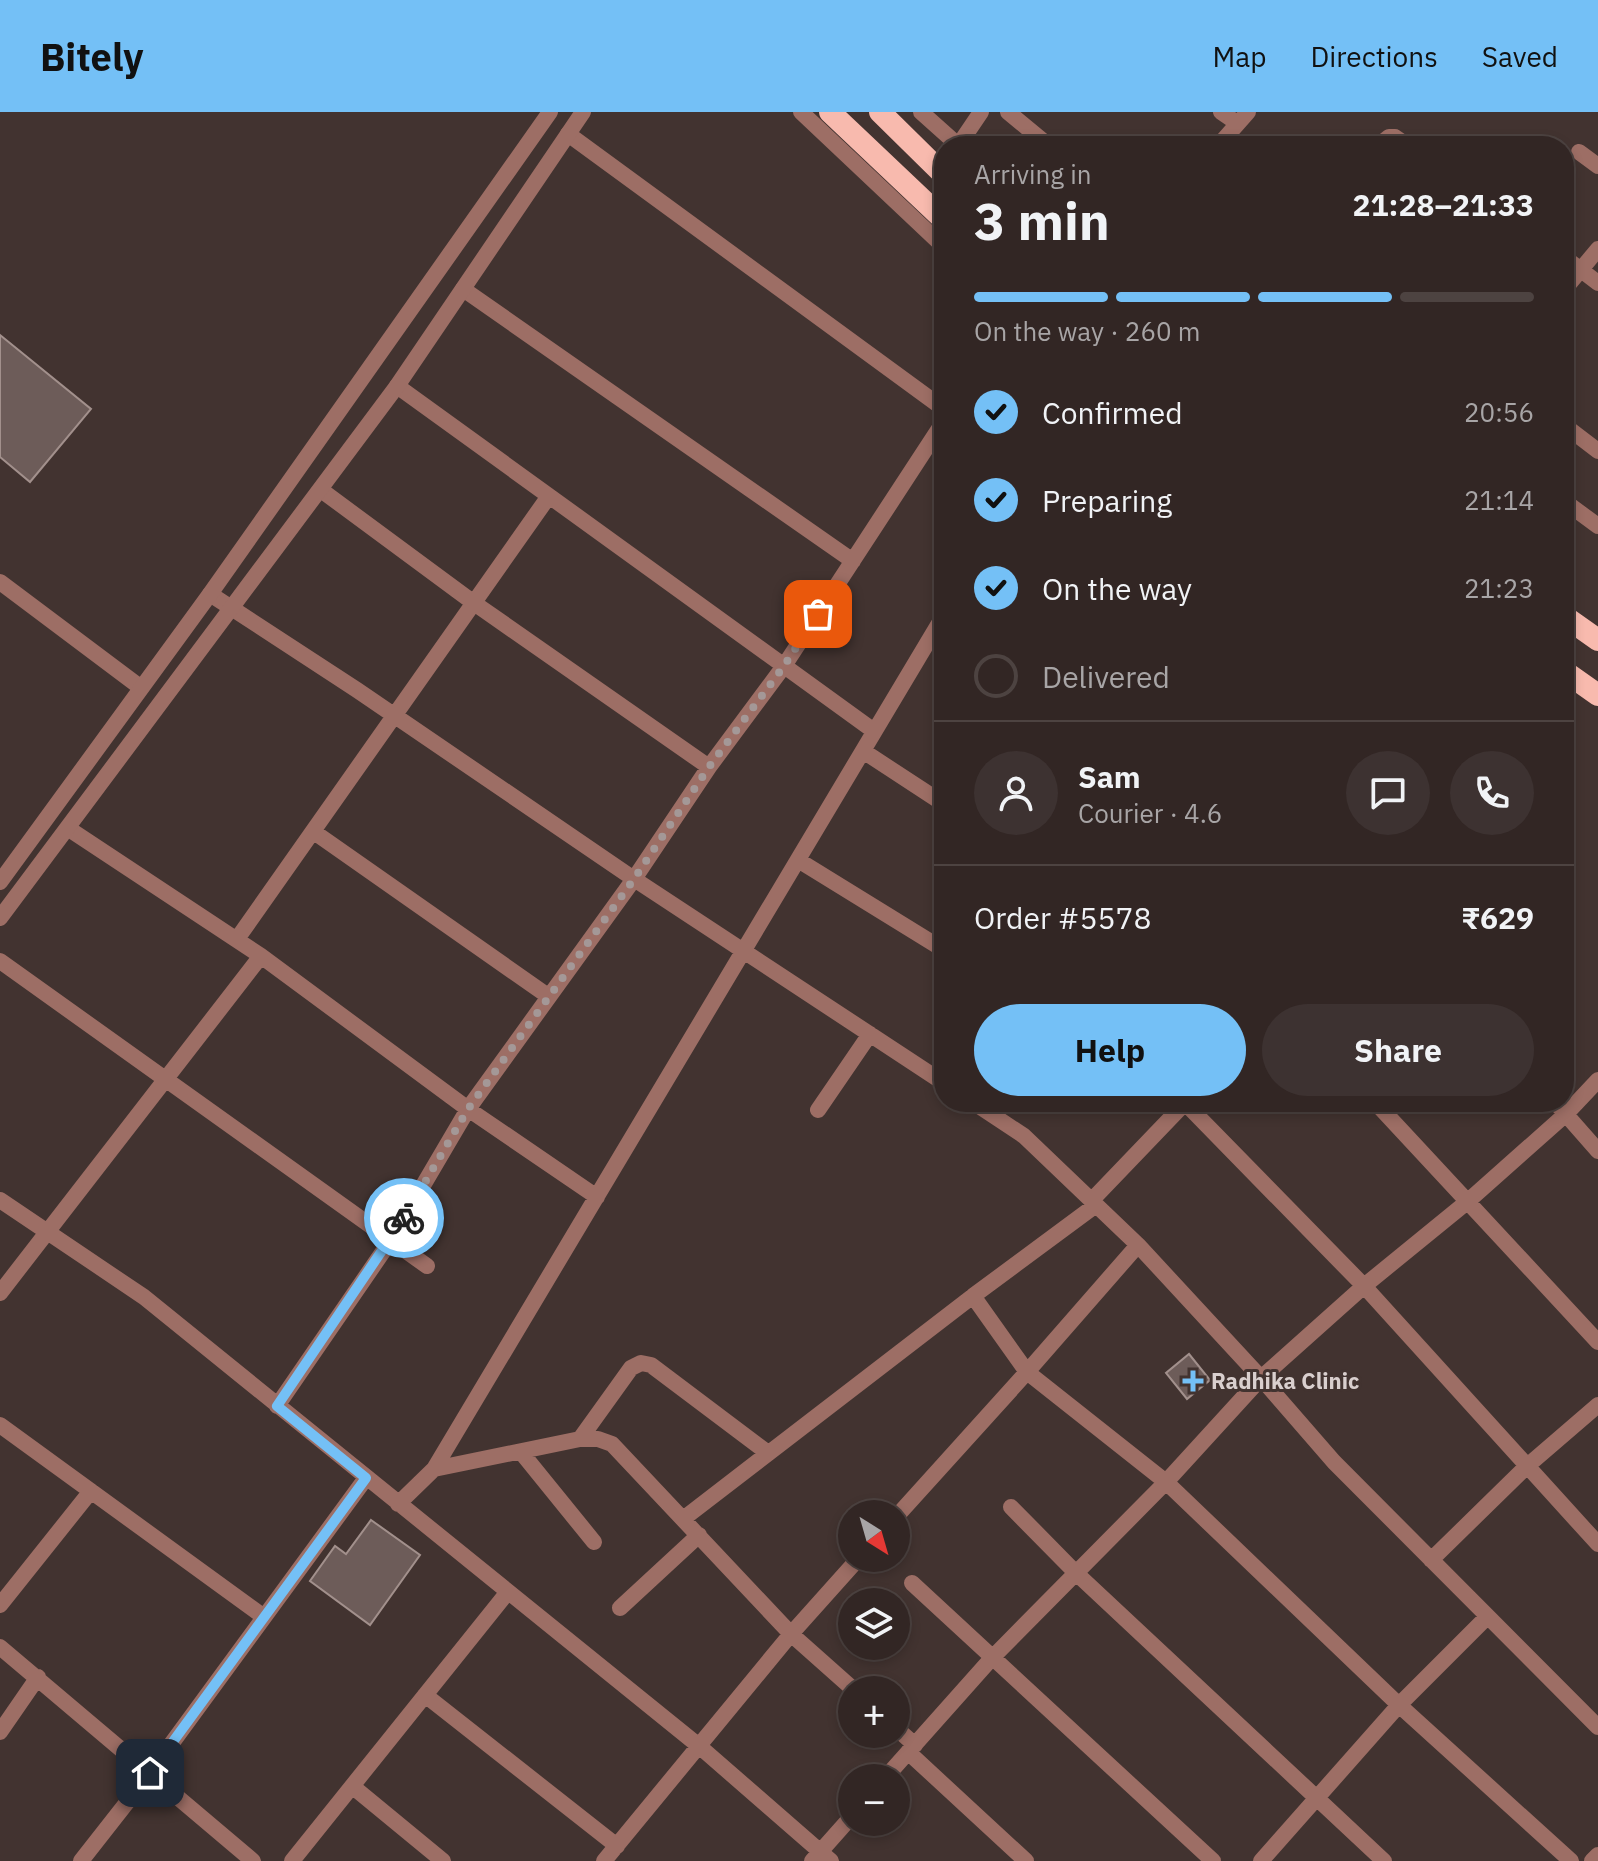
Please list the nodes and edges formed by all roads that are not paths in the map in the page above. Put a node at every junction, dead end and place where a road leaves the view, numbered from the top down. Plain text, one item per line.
1 (550, 112) edge
2 (583, 112) edge
3 (801, 112) edge
4 (830, 112) edge
5 (880, 112) edge
6 (921, 112) edge
7 (981, 112) edge
8 (1008, 112) edge
9 (1221, 112) edge
10 (1242, 118) edge
11 (568, 134) junction
12 (947, 136) edge
13 (965, 136) edge
14 (1037, 136) edge
15 (1227, 136) edge
16 (1579, 152) dead end
17 (934, 165) edge
18 (1598, 166) edge
19 (934, 211) edge
20 (934, 238) edge
21 (1598, 249) edge
22 (1574, 263) edge
23 (1581, 268) junction
24 (1574, 277) edge
25 (1598, 283) edge
26 (463, 289) junction
27 (397, 386) junction
28 (934, 402) edge
29 (1574, 433) edge
30 (934, 436) edge
31 (1598, 451) edge
32 (321, 490) junction
33 (549, 496) junction
34 (1574, 508) edge
35 (1598, 526) edge
36 (853, 561) junction
37 (0, 582) edge
38 (210, 594) junction
39 (474, 603) junction
40 (233, 609) junction
41 (1574, 623) edge
42 (934, 631) edge
43 (929, 639) junction
44 (1598, 640) edge
45 (934, 642) edge
46 (784, 666) junction
47 (1574, 678) edge
48 (140, 687) junction
49 (1598, 695) edge
50 (396, 717) junction
51 (874, 731) junction
52 (863, 751) junction
53 (709, 767) junction
54 (934, 797) edge
55 (69, 829) junction
56 (314, 832) junction
57 (798, 860) junction
58 (634, 879) junction
59 (0, 882) edge
60 (0, 918) edge
61 (237, 939) junction
62 (934, 944) edge
63 (744, 950) junction
64 (261, 956) junction
65 (0, 961) edge
66 (548, 996) junction
67 (870, 1034) junction
68 (934, 1076) edge
69 (165, 1080) junction
70 (1598, 1080) edge
71 (1574, 1098) edge
72 (468, 1109) junction
73 (818, 1110) dead end
74 (988, 1112) edge
75 (1177, 1112) edge
76 (1194, 1112) edge
77 (1384, 1112) edge
78 (1557, 1112) edge
79 (1564, 1112) edge
80 (1598, 1151) edge
81 (597, 1197) junction
82 (0, 1200) edge
83 (1467, 1202) junction
84 (1094, 1203) junction
85 (47, 1232) junction
86 (391, 1240) junction
87 (1138, 1245) junction
88 (427, 1266) dead end
89 (1364, 1286) junction
90 (0, 1293) edge
91 (973, 1296) junction
92 (1598, 1342) edge
93 (1027, 1372) junction
94 (1261, 1378) junction
95 (1598, 1405) edge
96 (277, 1406) junction
97 (0, 1425) edge
98 (580, 1439) junction
99 (521, 1452) junction
100 (768, 1453) junction
101 (1526, 1467) junction
102 (434, 1469) junction
103 (366, 1478) junction
104 (1166, 1482) junction
105 (91, 1491) junction
106 (910, 1502) edge
107 (398, 1504) junction
108 (1011, 1507) dead end
109 (683, 1519) junction
110 (699, 1535) junction
111 (594, 1542) dead end
112 (1598, 1544) edge
113 (1431, 1560) junction
114 (846, 1572) edge
115 (1076, 1573) junction
116 (912, 1583) dead end
117 (507, 1593) junction
118 (0, 1605) edge
119 (620, 1608) dead end
120 (264, 1617) junction
121 (1487, 1617) junction
122 (791, 1634) junction
123 (0, 1647) edge
124 (991, 1659) junction
125 (838, 1676) edge
126 (38, 1677) junction
127 (425, 1695) junction
128 (1399, 1705) junction
129 (1598, 1727) edge
130 (0, 1732) edge
131 (699, 1746) junction
132 (910, 1746) edge
133 (912, 1748) junction
134 (898, 1764) edge
135 (150, 1773) junction
136 (352, 1786) junction
137 (1318, 1798) junction
138 (838, 1835) edge
139 (617, 1846) junction
140 (1598, 1855) edge
141 (821, 1858) edge
142 (81, 1861) edge
143 (253, 1861) edge
144 (292, 1861) edge
145 (443, 1861) edge
146 (604, 1861) edge
147 (1026, 1861) edge
148 (1213, 1861) edge
149 (1261, 1861) edge
150 (1384, 1861) edge
151 (1571, 1861) edge
152 (1592, 1861) edge

1 - 38 street
2 - 11 street
3 - 20 street
4 - 19 highway
5 - 17 highway
6 - 12 street
7 - 13 street
8 - 14 street
9 - 10 street
10 - 15 street
11 - 26 street
11 - 28 street
16 - 18 street
21 - 23 street
22 - 23 street
23 - 24 street
23 - 25 street
26 - 27 street
26 - 36 street
27 - 32 street
27 - 33 street
29 - 31 street
30 - 36 street
32 - 39 street
32 - 40 street
33 - 39 street
33 - 46 street
34 - 35 street
36 - 46 street
37 - 48 street
38 - 40 street
38 - 48 street
39 - 50 street
39 - 53 street
40 - 50 street
40 - 55 street
41 - 44 highway
42 - 43 street
43 - 45 street
43 - 51 street
46 - 51 street
46 - 53 street
47 - 49 highway
48 - 59 street
50 - 56 street
50 - 58 street
51 - 52 street
52 - 54 street
52 - 57 street
53 - 58 street
55 - 60 street
55 - 61 street
56 - 61 street
56 - 66 street
57 - 62 street
57 - 63 street
58 - 63 street
58 - 66 street
61 - 64 street
63 - 67 street
63 - 81 street
64 - 69 street
64 - 72 street
65 - 69 street
66 - 72 street
67 - 68 street
67 - 73 street
69 - 85 street
69 - 86 street
70 - 71 street
72 - 81 street
72 - 86 street
74 - 84 street
75 - 84 street
76 - 89 street
77 - 83 street
78 - 83 street
79 - 80 street
81 - 102 street
82 - 85 street
83 - 89 street
83 - 92 street
84 - 87 street
84 - 91 street
85 - 90 street
85 - 96 street
86 - 88 street
86 - 96 street
87 - 93 street
87 - 94 street
89 - 94 street
89 - 101 street
91 - 93 street
91 - 100 street
93 - 104 street
93 - 106 street
94 - 104 street
94 - 113 street
95 - 101 street
96 - 103 street
97 - 105 street
98 - 99 street
98 - 100 street
98 - 109 street
99 - 102 street
99 - 111 street
100 - 109 street
101 - 112 street
101 - 113 street
102 - 107 street
103 - 107 street
103 - 120 street
104 - 115 street
104 - 128 street
105 - 118 street
105 - 120 street
107 - 117 street
108 - 115 street
109 - 110 street
110 - 119 street
110 - 122 street
113 - 121 street
114 - 122 street
115 - 124 street
115 - 137 street
116 - 124 street
117 - 127 street
117 - 131 street
120 - 135 street
121 - 128 street
121 - 129 street
122 - 125 street
122 - 131 street
123 - 126 street
124 - 133 street
124 - 148 street
126 - 130 street
126 - 135 street
127 - 136 street
127 - 139 street
128 - 137 street
128 - 151 street
131 - 139 street
131 - 141 street
132 - 133 street
133 - 134 street
133 - 147 street
135 - 142 street
135 - 143 street
136 - 144 street
136 - 145 street
137 - 149 street
137 - 150 street
138 - 141 street
139 - 146 street
140 - 152 street

